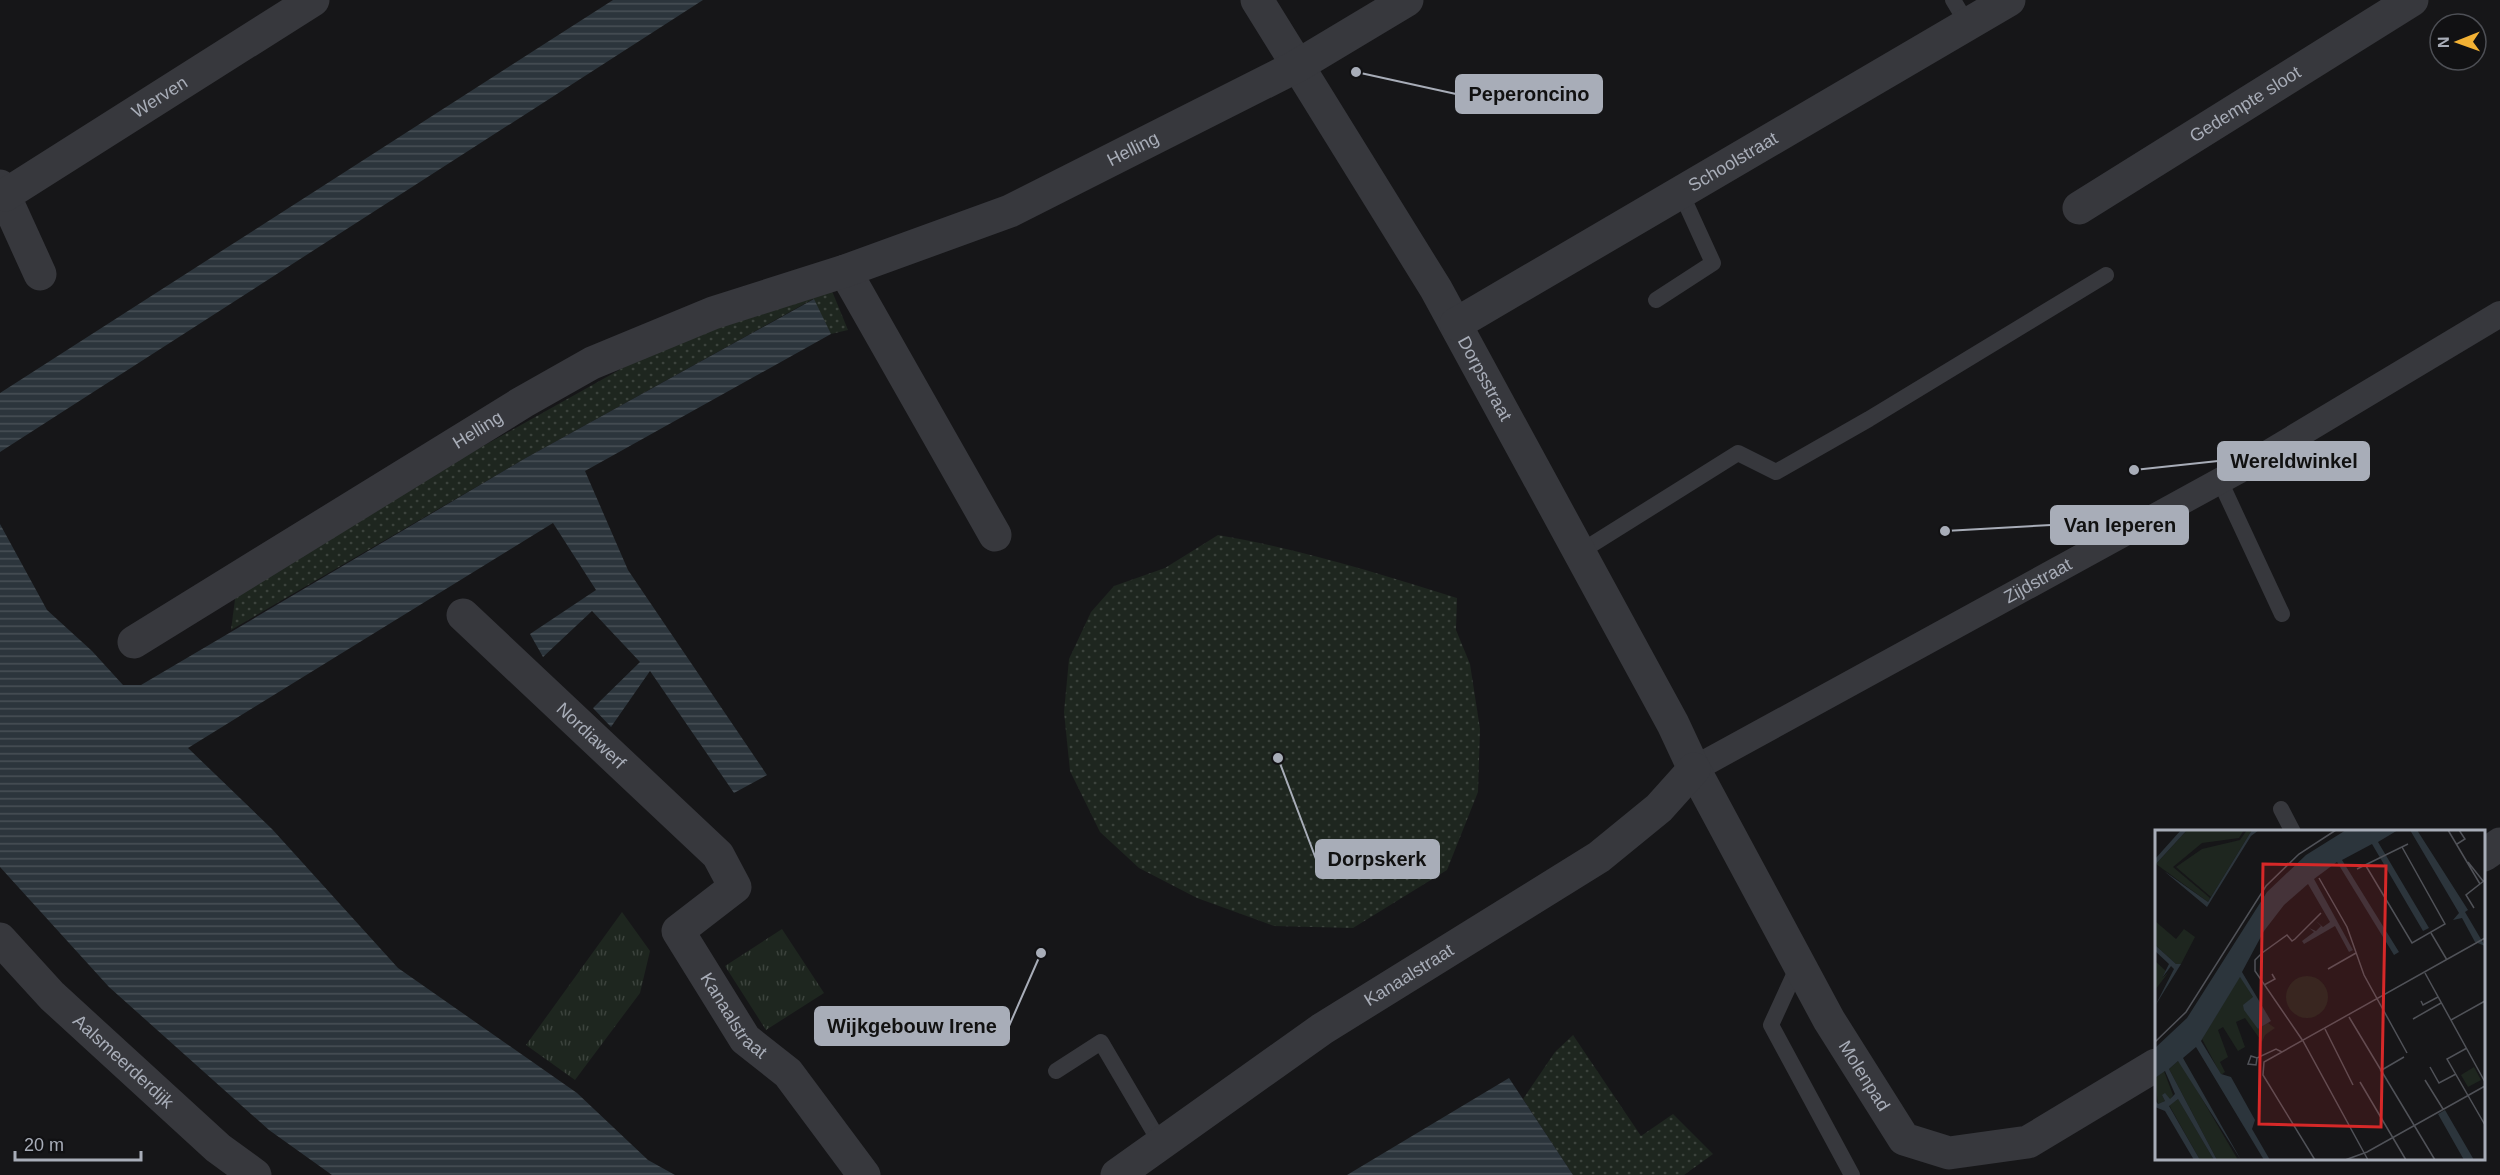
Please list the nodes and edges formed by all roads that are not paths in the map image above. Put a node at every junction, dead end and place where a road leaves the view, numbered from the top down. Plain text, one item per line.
1 (313, 0) edge
2 (1257, 0) edge
3 (1407, 0) edge
4 (2009, 0) edge
5 (2412, 0) edge
6 (1961, 12) edge
7 (1297, 66) junction
8 (2, 190) edge
9 (1681, 193) junction
10 (2079, 208) dead end
11 (845, 271) junction
12 (40, 274) dead end
13 (2106, 275) dead end
14 (1656, 300) dead end
15 (2500, 314) edge
16 (1456, 324) junction
17 (2220, 481) junction
18 (995, 535) dead end
19 (1580, 552) junction
20 (2283, 614) dead end
21 (463, 615) dead end
22 (134, 642) dead end
23 (1694, 769) junction
24 (2281, 809) dead end
25 (2293, 830) edge
26 (2500, 844) edge
27 (2485, 854) edge
28 (718, 855) joint
29 (0, 939) edge
30 (1799, 964) junction
31 (2155, 1066) edge
32 (1056, 1071) dead end
33 (1161, 1144) junction
34 (255, 1175) edge
35 (864, 1175) edge
36 (1117, 1175) edge
37 (1852, 1175) edge

1 - 8 street, Werven
2 - 7 street, Dorpsstraat
3 - 7 street, Helling
4 - 6 street, Schoolstraat
5 - 10 street, Gedempte sloot
6 - 9 street, Schoolstraat
7 - 11 street, Helling
7 - 16 street, Dorpsstraat
8 - 12 street, Werven
9 - 14 lane
9 - 16 street, Schoolstraat
11 - 18 street
11 - 22 street, Helling
13 - 19 lane
15 - 17 street, Zijdstraat
16 - 19 street, Dorpsstraat
17 - 20 lane
17 - 23 street, Zijdstraat
19 - 23 street, Dorpsstraat
21 - 28 street, Nordiawerf
23 - 30 street, Molenpad
23 - 33 street, Kanaalstraat
24 - 25 lane
26 - 27 street
28 - 35 street, Kanaalstraat
29 - 34 street, Aalsmeerderdijk
30 - 31 street, Molenpad
30 - 37 lane
32 - 33 lane
33 - 36 street, Kanaalstraat

